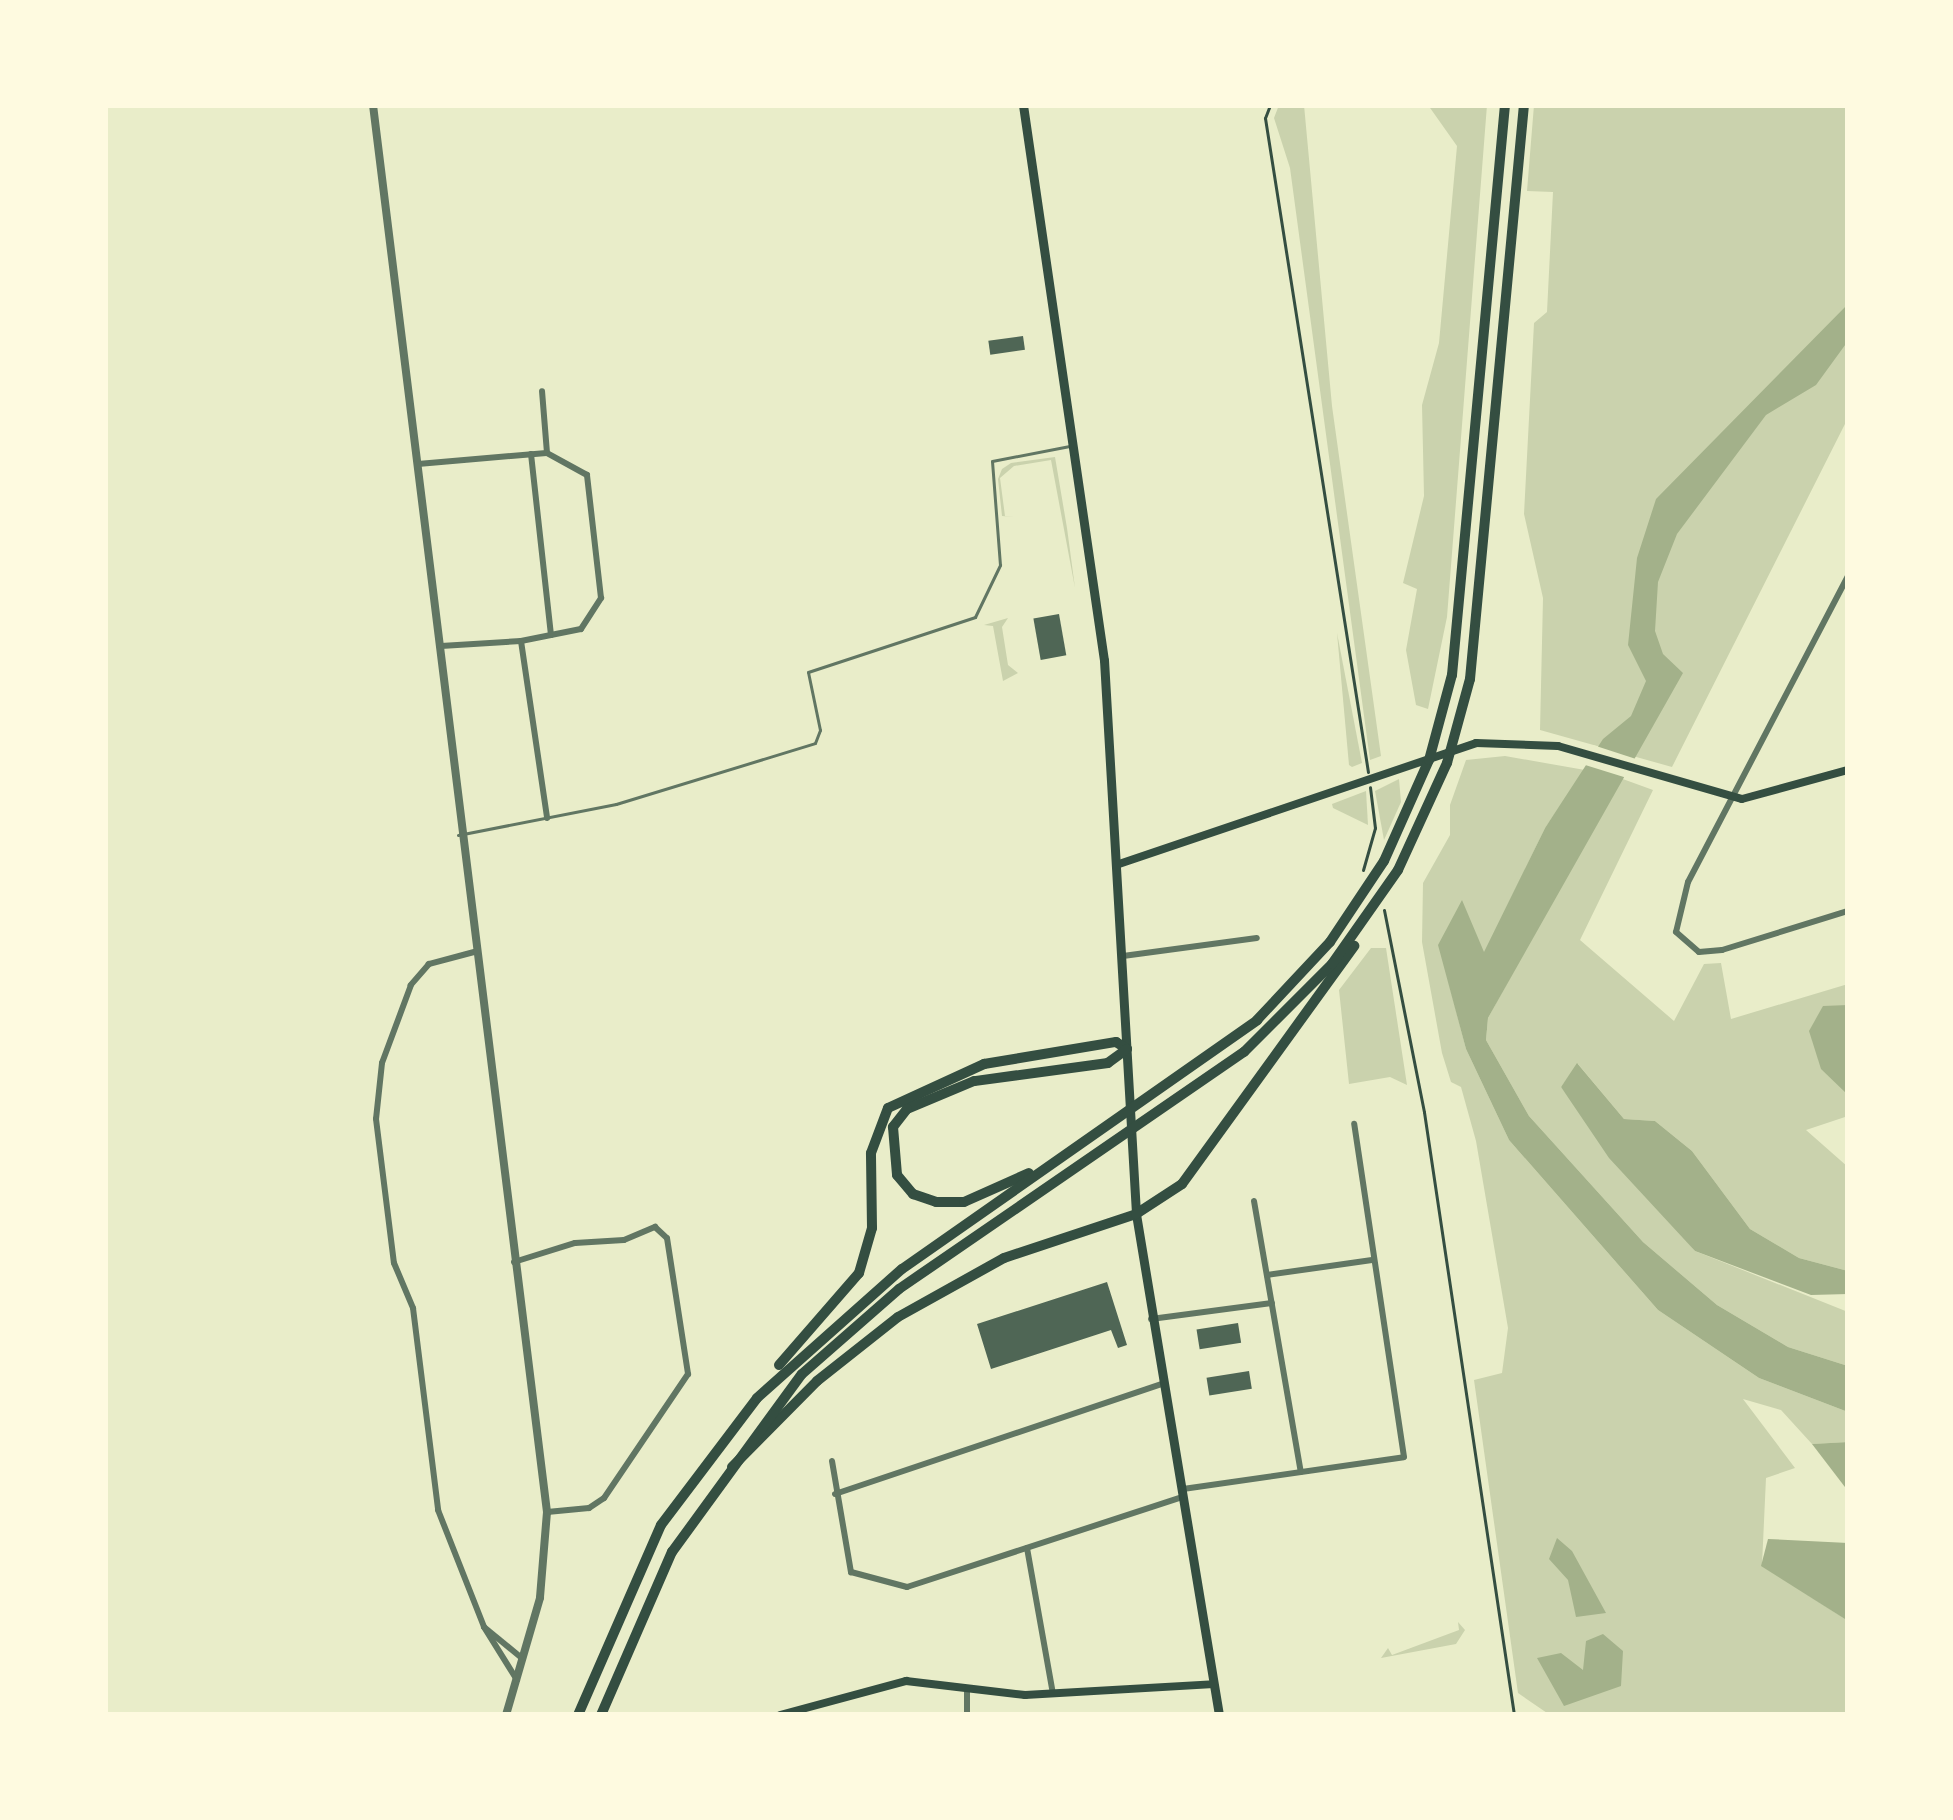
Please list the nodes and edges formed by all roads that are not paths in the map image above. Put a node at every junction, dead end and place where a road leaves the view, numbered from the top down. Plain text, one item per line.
1 (374, 105) edge
2 (1023, 105) edge
3 (1505, 105) edge
4 (1524, 105) edge
5 (542, 392) dead end
6 (1076, 445) junction
7 (547, 453) junction
8 (531, 454) junction
9 (418, 464) junction
10 (1848, 576) edge
11 (551, 636) junction
12 (521, 641) junction
13 (437, 646) junction
14 (1848, 770) edge
15 (1732, 797) junction
16 (547, 818) junction
17 (458, 835) junction
18 (1119, 864) junction
19 (1848, 911) edge
20 (1366, 922) junction
21 (1257, 938) dead end
22 (474, 952) junction
23 (1123, 956) junction
24 (1126, 1049) junction
25 (1354, 1124) dead end
26 (1072, 1152) junction
27 (1254, 1201) dead end
28 (1136, 1214) junction
29 (1372, 1260) junction
30 (514, 1262) junction
31 (1267, 1275) junction
32 (1272, 1303) junction
33 (1151, 1318) junction
34 (1162, 1384) junction
35 (757, 1398) junction
36 (832, 1461) dead end
37 (1301, 1472) junction
38 (720, 1477) junction
39 (835, 1494) junction
40 (1178, 1494) junction
41 (547, 1513) junction
42 (1028, 1548) junction
43 (484, 1627) junction
44 (523, 1659) junction
45 (517, 1681) junction
46 (1214, 1684) junction
47 (968, 1687) junction
48 (1053, 1694) junction
49 (815, 1703) junction
50 (506, 1715) edge
51 (578, 1715) edge
52 (601, 1715) edge
53 (779, 1715) edge
54 (818, 1715) edge
55 (968, 1715) edge
56 (1220, 1715) edge

1 - 9 street
2 - 6 main road
3 - 26 highway
4 - 20 highway
5 - 7 street
6 - 16 lane
6 - 18 main road
7 - 8 street
7 - 11 street
8 - 9 street
8 - 11 street
9 - 13 street
10 - 15 street
11 - 12 street
12 - 13 street
12 - 16 street
13 - 17 street
14 - 15 main road
15 - 18 main road
15 - 19 street
16 - 17 lane
17 - 22 street
18 - 23 main road
20 - 28 highway
20 - 38 highway
21 - 23 street
22 - 30 street
22 - 43 street
23 - 24 main road
24 - 26 highway
24 - 28 main road
24 - 35 highway
25 - 29 street
26 - 35 highway
27 - 31 street
28 - 33 main road
28 - 38 highway
29 - 31 street
29 - 37 street
30 - 41 street
30 - 41 street
31 - 32 street
32 - 33 street
32 - 37 street
33 - 34 main road
34 - 39 street
34 - 40 main road
35 - 51 highway
36 - 39 street
37 - 40 street
38 - 52 highway
39 - 42 street
40 - 42 street
40 - 46 main road
41 - 44 street
42 - 48 street
43 - 44 street
43 - 45 street
44 - 45 street
45 - 50 street
46 - 48 main road
46 - 56 main road
47 - 48 main road
47 - 49 main road
47 - 55 street
49 - 53 main road
49 - 54 street

